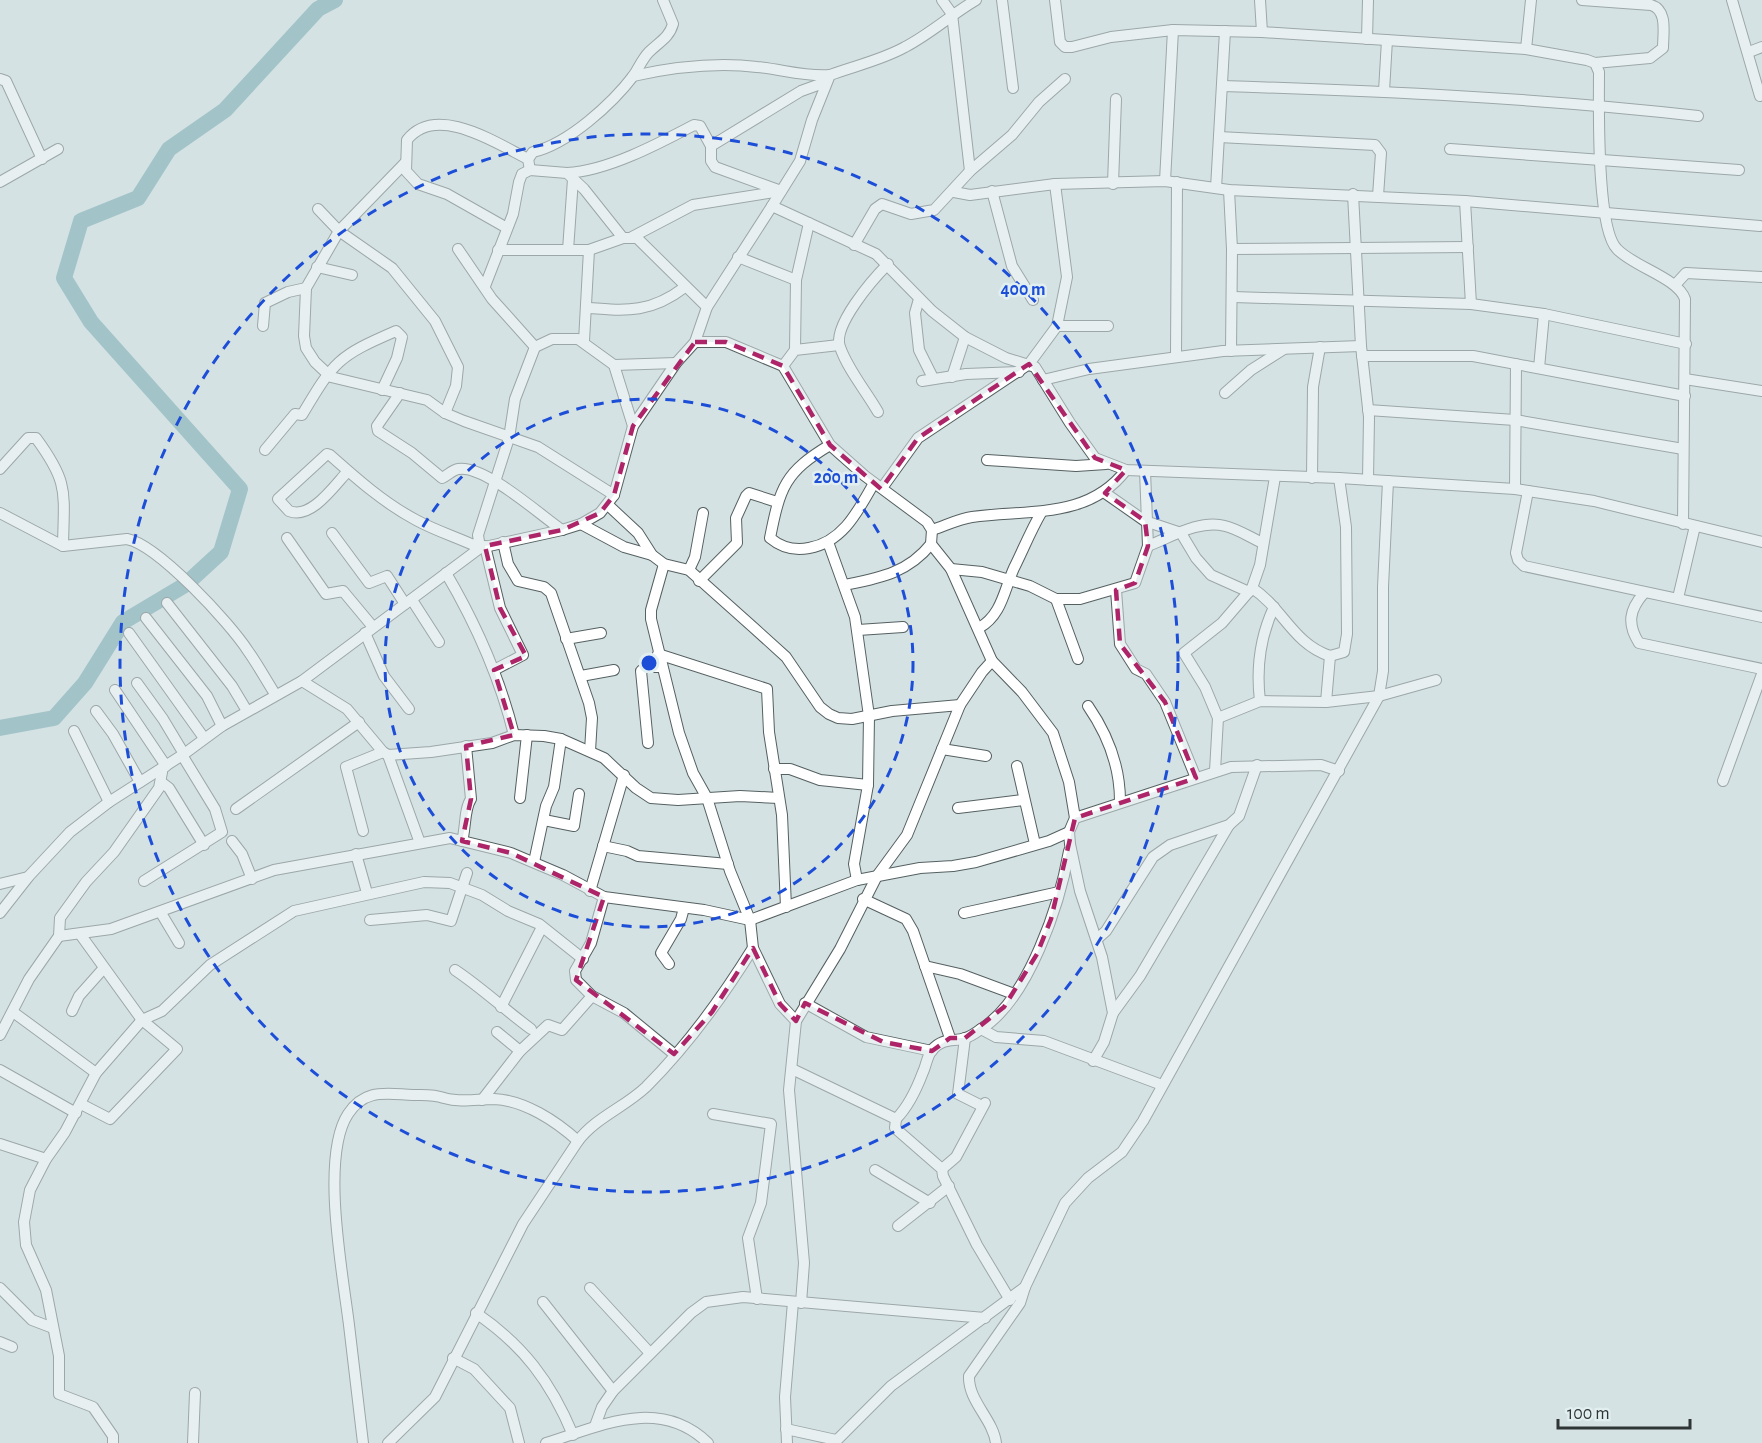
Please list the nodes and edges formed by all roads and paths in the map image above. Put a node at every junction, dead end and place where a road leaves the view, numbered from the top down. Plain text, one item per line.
1 (663, 0) edge
2 (942, 0) edge
3 (976, 0) edge
4 (1002, 0) edge
5 (1055, 0) edge
6 (1260, 0) edge
7 (1368, 0) edge
8 (1531, 0) edge
9 (1582, 0) edge
10 (1732, 0) edge
11 (952, 14) junction
12 (1173, 30) junction
13 (1225, 31) junction
14 (1262, 32) junction
15 (1367, 39) junction
16 (1387, 40) junction
17 (1762, 47) edge
18 (1527, 49) junction
19 (1749, 52) junction
20 (1595, 63) junction
21 (633, 76) junction
22 (0, 79) edge
23 (828, 79) junction
24 (1065, 79) dead end
25 (1222, 86) junction
26 (1013, 88) dead end
27 (1384, 91) junction
28 (1760, 96) dead end
29 (1116, 99) dead end
30 (1599, 105) junction
31 (1698, 116) dead end
32 (1219, 137) junction
33 (711, 146) junction
34 (58, 149) dead end
35 (1450, 149) dead end
36 (42, 159) junction
37 (1601, 160) junction
38 (405, 163) junction
39 (529, 164) junction
40 (1739, 170) dead end
41 (970, 171) junction
42 (570, 176) junction
43 (1165, 181) junction
44 (0, 182) edge
45 (1177, 182) junction
46 (1055, 184) junction
47 (1113, 184) junction
48 (1216, 188) junction
49 (1229, 190) junction
50 (781, 191) junction
51 (992, 191) junction
52 (954, 192) junction
53 (1353, 194) junction
54 (1378, 196) junction
55 (1465, 201) junction
56 (772, 206) junction
57 (318, 209) dead end
58 (1603, 211) junction
59 (809, 223) junction
60 (1760, 226) dead end
61 (507, 228) junction
62 (339, 231) junction
63 (628, 238) junction
64 (854, 244) junction
65 (1357, 247) junction
66 (1468, 248) junction
67 (458, 249) dead end
68 (1232, 249) junction
69 (498, 250) junction
70 (568, 250) junction
71 (589, 250) junction
72 (738, 257) junction
73 (888, 264) junction
74 (317, 267) junction
75 (352, 275) dead end
76 (1762, 277) edge
77 (796, 280) junction
78 (1675, 285) junction
79 (485, 286) junction
80 (685, 287) junction
81 (306, 288) junction
82 (1233, 297) junction
83 (919, 299) junction
84 (1359, 299) junction
85 (1033, 300) dead end
86 (1471, 304) junction
87 (707, 307) junction
88 (587, 308) junction
89 (1544, 314) junction
90 (262, 326) dead end
91 (1057, 326) junction
92 (1108, 326) dead end
93 (965, 337) junction
94 (584, 341) junction
95 (695, 342) junction
96 (1686, 344) junction
97 (839, 345) junction
98 (535, 347) junction
99 (1320, 347) junction
100 (1285, 348) junction
101 (795, 350) junction
102 (1231, 351) junction
103 (1362, 351) junction
104 (1176, 357) junction
105 (676, 363) junction
106 (1029, 364) junction
107 (1516, 364) junction
108 (614, 365) junction
109 (783, 366) junction
110 (1539, 368) junction
111 (1019, 372) junction
112 (327, 374) junction
113 (952, 377) junction
114 (1685, 379) junction
115 (1043, 380) junction
116 (382, 390) junction
117 (1762, 392) edge
118 (400, 393) junction
119 (1226, 393) dead end
120 (1685, 396) junction
121 (1368, 410) junction
122 (878, 412) dead end
123 (446, 413) junction
124 (1515, 420) junction
125 (633, 426) junction
126 (509, 438) junction
127 (830, 445) junction
128 (1683, 448) junction
129 (265, 450) dead end
130 (987, 460) dead end
131 (1107, 464) junction
132 (0, 469) edge
133 (1126, 470) junction
134 (348, 471) junction
135 (1145, 471) junction
136 (1275, 477) junction
137 (1312, 478) junction
138 (1339, 478) junction
139 (1368, 480) junction
140 (1388, 481) junction
141 (495, 482) junction
142 (878, 486) junction
143 (1515, 489) junction
144 (1528, 491) junction
145 (1105, 493) junction
146 (611, 500) junction
147 (777, 502) junction
148 (0, 513) edge
149 (703, 513) dead end
150 (1041, 513) junction
151 (1145, 521) junction
152 (581, 524) junction
153 (1683, 524) junction
154 (1695, 526) junction
155 (562, 530) junction
156 (932, 530) junction
157 (332, 533) dead end
158 (1181, 533) junction
159 (287, 538) dead end
160 (504, 542) junction
161 (828, 542) junction
162 (1762, 542) edge
163 (1263, 543) junction
164 (931, 544) junction
165 (63, 546) junction
166 (1148, 546) junction
167 (482, 547) junction
168 (652, 555) junction
169 (664, 564) junction
170 (951, 569) junction
171 (689, 570) junction
172 (446, 573) junction
173 (699, 580) junction
174 (1010, 581) junction
175 (845, 585) junction
176 (1116, 590) junction
177 (1251, 590) junction
178 (1644, 593) junction
179 (1678, 598) junction
180 (1056, 599) junction
181 (409, 602) junction
182 (167, 603) dead end
183 (1274, 607) junction
184 (1762, 617) edge
185 (146, 618) dead end
186 (903, 627) dead end
187 (979, 628) junction
188 (369, 630) junction
189 (858, 630) junction
190 (129, 633) dead end
191 (601, 633) dead end
192 (566, 639) junction
193 (439, 642) dead end
194 (658, 654) junction
195 (1330, 656) junction
196 (1078, 659) dead end
197 (992, 662) junction
198 (661, 667) junction
199 (494, 670) junction
200 (614, 670) dead end
201 (1762, 671) edge
202 (581, 676) junction
203 (1436, 680) dead end
204 (302, 681) junction
205 (137, 683) dead end
206 (115, 690) dead end
207 (275, 694) junction
208 (1379, 696) junction
209 (1260, 701) junction
210 (1326, 702) junction
211 (960, 705) junction
212 (1088, 706) dead end
213 (409, 709) dead end
214 (96, 711) dead end
215 (247, 711) junction
216 (869, 716) junction
217 (1218, 718) junction
218 (359, 722) junction
219 (222, 726) junction
220 (74, 730) dead end
221 (514, 735) junction
222 (527, 735) junction
223 (204, 738) junction
224 (561, 739) junction
225 (648, 743) dead end
226 (466, 746) junction
227 (942, 748) junction
228 (590, 751) junction
229 (385, 753) junction
230 (183, 755) junction
231 (986, 756) dead end
232 (1257, 765) junction
233 (1017, 766) dead end
234 (164, 767) junction
235 (774, 769) junction
236 (1215, 771) junction
237 (1339, 771) junction
238 (624, 775) junction
239 (1196, 778) junction
240 (1723, 781) dead end
241 (140, 782) junction
242 (160, 782) junction
243 (868, 785) junction
244 (579, 794) dead end
245 (520, 798) dead end
246 (707, 798) junction
247 (779, 798) junction
248 (1023, 800) junction
249 (1120, 801) junction
250 (109, 802) junction
251 (958, 808) dead end
252 (236, 809) dead end
253 (1076, 818) junction
254 (544, 820) junction
255 (1229, 825) junction
256 (363, 831) dead end
257 (1069, 832) junction
258 (232, 841) dead end
259 (462, 841) junction
260 (420, 843) junction
261 (1035, 844) junction
262 (1070, 844) junction
263 (204, 845) junction
264 (603, 846) junction
265 (356, 854) junction
266 (534, 862) junction
267 (728, 864) junction
268 (466, 873) dead end
269 (29, 876) junction
270 (877, 876) junction
271 (252, 879) junction
272 (857, 880) junction
273 (144, 881) dead end
274 (0, 884) edge
275 (464, 887) junction
276 (590, 891) junction
277 (1059, 892) junction
278 (367, 893) junction
279 (604, 897) junction
280 (863, 899) junction
281 (786, 907) junction
282 (684, 908) junction
283 (0, 913) edge
284 (161, 913) junction
285 (964, 913) dead end
286 (370, 920) dead end
287 (750, 920) junction
288 (542, 927) junction
289 (80, 934) junction
290 (59, 936) junction
291 (1097, 939) junction
292 (179, 944) dead end
293 (753, 948) junction
294 (584, 959) junction
295 (669, 964) dead end
296 (925, 966) junction
297 (103, 969) junction
298 (455, 970) dead end
299 (1014, 994) junction
300 (592, 996) junction
301 (805, 1003) junction
302 (501, 1007) junction
303 (72, 1011) dead end
304 (13, 1012) junction
305 (1113, 1013) junction
306 (142, 1020) junction
307 (796, 1021) junction
308 (531, 1029) dead end
309 (981, 1029) junction
310 (497, 1032) dead end
311 (0, 1035) edge
312 (950, 1038) junction
313 (965, 1038) junction
314 (520, 1051) junction
315 (932, 1051) junction
316 (674, 1054) junction
317 (1093, 1061) junction
318 (792, 1069) junction
319 (0, 1070) edge
320 (96, 1073) junction
321 (1162, 1085) junction
322 (482, 1100) junction
323 (78, 1108) junction
324 (713, 1114) dead end
325 (896, 1119) junction
326 (771, 1124) junction
327 (791, 1125) junction
328 (578, 1141) junction
329 (0, 1144) edge
330 (46, 1159) junction
331 (942, 1169) junction
332 (875, 1170) dead end
333 (949, 1186) junction
334 (930, 1203) junction
335 (898, 1226) dead end
336 (1024, 1287) junction
337 (0, 1288) edge
338 (591, 1288) dead end
339 (757, 1299) junction
340 (1010, 1300) junction
341 (543, 1302) dead end
342 (797, 1303) junction
343 (476, 1313) junction
344 (984, 1318) junction
345 (54, 1328) junction
346 (0, 1342) edge
347 (12, 1347) dead end
348 (649, 1352) junction
349 (453, 1358) junction
350 (613, 1391) junction
351 (195, 1393) dead end
352 (595, 1425) junction
353 (786, 1430) junction
354 (573, 1434) junction
355 (835, 1442) edge
356 (113, 1443) edge
357 (193, 1443) edge
358 (363, 1443) edge
359 (388, 1443) edge
360 (519, 1443) edge
361 (546, 1443) edge
362 (708, 1443) edge
363 (787, 1443) edge
364 (996, 1443) edge

1 - 21 street
2 - 11 street
3 - 11 street
4 - 26 street
5 - 12 street
6 - 14 street
7 - 15 street
8 - 18 street
9 - 20 street
10 - 19 street
11 - 23 street
11 - 41 street
12 - 13 street
12 - 43 street
13 - 14 street
13 - 25 street
14 - 15 street
15 - 16 street
16 - 18 street
16 - 27 street
17 - 19 street
18 - 20 street
19 - 28 street
20 - 30 street
21 - 23 street
21 - 39 street
22 - 36 street
23 - 33 street
23 - 50 street
24 - 41 street
25 - 27 street
25 - 32 street
27 - 30 street
29 - 47 street
30 - 31 street
30 - 37 street
32 - 48 street
32 - 54 street
33 - 42 street
33 - 50 street
34 - 36 street
35 - 37 street
36 - 44 street
37 - 40 street
37 - 58 street
38 - 39 street
38 - 61 street
38 - 62 street
39 - 42 street
39 - 61 street
41 - 52 street
42 - 63 street
42 - 70 street
43 - 45 street
43 - 47 street
45 - 48 street
45 - 104 street
46 - 47 street
46 - 51 street
46 - 91 street
48 - 49 street
49 - 53 street
49 - 68 street
50 - 56 street
50 - 63 street
51 - 52 street
51 - 85 street
52 - 64 street
53 - 54 street
53 - 65 street
54 - 55 street
55 - 58 street
55 - 66 street
56 - 59 street
56 - 72 street
57 - 62 street
58 - 60 street
58 - 78 street
59 - 64 street
59 - 77 street
61 - 69 street
62 - 74 street
62 - 123 street
63 - 71 street
63 - 80 street
64 - 73 street
65 - 66 street
65 - 68 street
65 - 84 street
66 - 86 street
67 - 79 street
68 - 82 street
69 - 70 street
69 - 79 street
70 - 71 street
71 - 88 street
72 - 77 street
72 - 87 street
73 - 83 street
73 - 97 street
74 - 75 street
74 - 81 street
76 - 78 street
77 - 101 street
78 - 96 street
79 - 98 street
80 - 87 street
80 - 88 street
81 - 90 street
81 - 112 street
82 - 84 street
82 - 102 street
83 - 93 street
83 - 113 street
84 - 86 street
84 - 103 street
86 - 89 street
87 - 95 street
88 - 94 street
89 - 96 street
89 - 110 street
91 - 92 street
91 - 106 street
93 - 106 street
93 - 113 street
94 - 98 street
94 - 108 street
95 - 105 street
95 - 109 street
96 - 114 street
97 - 101 street
97 - 122 street
98 - 126 street
99 - 100 street
99 - 103 street
99 - 137 street
100 - 102 street
100 - 119 street
101 - 109 street
102 - 104 street
103 - 107 street
103 - 121 street
104 - 115 street
105 - 108 street
105 - 125 street
106 - 111 street
106 - 115 street
107 - 110 street
107 - 124 street
108 - 125 street
109 - 127 street
110 - 120 street
111 - 113 street
111 - 142 street
112 - 116 street
112 - 116 street
112 - 129 street
114 - 117 street
114 - 120 street
115 - 131 street
116 - 118 street
118 - 123 street
118 - 141 street
120 - 128 street
121 - 124 street
121 - 139 street
123 - 126 street
124 - 128 street
124 - 143 street
125 - 146 street
126 - 141 street
126 - 146 street
127 - 142 street
127 - 147 street
128 - 153 street
130 - 131 street
131 - 133 street
132 - 165 street
133 - 135 street
133 - 145 street
134 - 134 street
134 - 167 street
135 - 136 street
135 - 151 street
136 - 137 street
136 - 163 street
137 - 138 street
138 - 139 street
138 - 195 street
139 - 140 street
140 - 143 street
140 - 208 street
141 - 155 street
141 - 167 street
142 - 156 street
142 - 161 street
143 - 144 street
144 - 153 street
144 - 178 street
145 - 150 street
145 - 151 street
146 - 152 street
146 - 168 street
147 - 161 street
147 - 173 street
148 - 165 street
149 - 171 street
150 - 156 street
150 - 174 street
151 - 158 street
151 - 166 street
152 - 155 street
152 - 168 street
153 - 154 street
154 - 162 street
154 - 179 street
155 - 160 street
156 - 164 street
157 - 181 street
158 - 163 street
158 - 166 street
158 - 177 street
159 - 188 street
160 - 167 street
160 - 192 street
161 - 175 street
163 - 177 street
164 - 170 street
164 - 175 street
165 - 207 street
166 - 176 street
167 - 172 street
167 - 199 street
168 - 169 street
169 - 171 street
169 - 194 street
170 - 174 street
170 - 187 street
171 - 173 street
172 - 181 street
172 - 199 street
173 - 216 street
174 - 180 street
174 - 187 street
175 - 189 street
176 - 180 street
176 - 239 street
177 - 183 street
177 - 217 street
178 - 179 street
178 - 201 street
179 - 184 street
180 - 196 street
181 - 188 street
181 - 193 street
182 - 215 street
183 - 195 street
183 - 209 street
185 - 219 street
186 - 189 street
187 - 197 street
188 - 204 street
188 - 213 street
189 - 216 street
190 - 223 street
191 - 192 street
192 - 202 street
194 - 198 street
194 - 235 street
195 - 210 street
197 - 211 street
197 - 253 street
198 - 225 street
198 - 246 street
199 - 221 street
200 - 202 street
201 - 240 street
202 - 228 street
203 - 208 street
204 - 207 street
204 - 218 street
205 - 230 street
206 - 234 street
207 - 215 street
208 - 210 street
208 - 237 street
209 - 210 street
209 - 217 street
211 - 216 street
211 - 227 street
212 - 249 street
214 - 241 street
215 - 219 street
216 - 243 street
217 - 236 street
218 - 229 street
218 - 252 street
219 - 223 street
220 - 250 street
221 - 222 street
221 - 226 street
222 - 224 street
222 - 245 street
223 - 230 street
224 - 228 street
224 - 254 street
226 - 229 street
226 - 259 street
227 - 231 street
227 - 270 street
228 - 238 street
229 - 256 street
229 - 260 street
230 - 234 street
230 - 263 street
232 - 236 street
232 - 237 street
232 - 255 street
233 - 248 street
234 - 241 street
234 - 242 street
235 - 243 street
235 - 247 street
236 - 239 street
237 - 321 street
238 - 246 street
238 - 264 street
239 - 249 street
241 - 250 street
242 - 263 street
242 - 290 street
243 - 272 street
244 - 254 street
246 - 247 street
246 - 267 street
247 - 281 street
248 - 251 street
248 - 261 street
249 - 253 street
250 - 269 street
253 - 257 street
254 - 266 street
255 - 291 street
255 - 305 street
257 - 261 street
257 - 262 street
258 - 271 street
259 - 260 street
259 - 266 street
260 - 265 street
261 - 270 street
262 - 277 street
262 - 291 street
263 - 273 street
264 - 267 street
264 - 276 street
265 - 271 street
265 - 278 street
266 - 276 street
267 - 287 street
268 - 275 street
269 - 274 street
269 - 283 street
270 - 272 street
270 - 280 street
271 - 284 street
272 - 281 street
275 - 278 street
275 - 286 street
275 - 288 street
276 - 279 street
277 - 285 street
277 - 299 street
278 - 306 street
279 - 282 street
279 - 294 street
280 - 296 street
280 - 301 street
281 - 287 street
282 - 287 street
282 - 295 street
284 - 289 street
284 - 292 street
287 - 293 street
288 - 294 street
288 - 302 street
289 - 290 street
289 - 297 street
290 - 304 street
291 - 305 street
293 - 307 street
293 - 316 street
294 - 300 street
296 - 299 street
296 - 312 street
297 - 303 street
297 - 306 street
298 - 302 street
299 - 309 street
300 - 314 street
300 - 316 street
301 - 307 street
301 - 315 street
302 - 308 street
304 - 311 street
304 - 320 street
305 - 317 street
306 - 320 street
306 - 323 street
307 - 318 street
309 - 313 street
309 - 317 street
310 - 314 street
312 - 313 street
312 - 315 street
313 - 331 street
314 - 322 street
315 - 325 street
316 - 328 street
317 - 321 street
318 - 325 street
318 - 327 street
319 - 323 street
320 - 323 street
321 - 336 street
322 - 328 street
322 - 358 street
323 - 330 street
324 - 326 street
325 - 331 street
326 - 327 street
326 - 339 street
327 - 342 street
328 - 343 street
329 - 330 street
330 - 345 street
331 - 333 street
332 - 334 street
333 - 334 street
333 - 340 street
334 - 335 street
336 - 340 street
336 - 364 street
337 - 345 street
338 - 348 street
339 - 342 street
339 - 348 street
340 - 344 street
341 - 350 street
342 - 344 street
342 - 353 street
343 - 349 street
343 - 354 street
344 - 355 street
345 - 356 street
346 - 347 street
348 - 350 street
349 - 359 street
349 - 360 street
350 - 352 street
351 - 357 street
352 - 354 street
352 - 362 street
353 - 355 street
353 - 363 street
354 - 361 street

